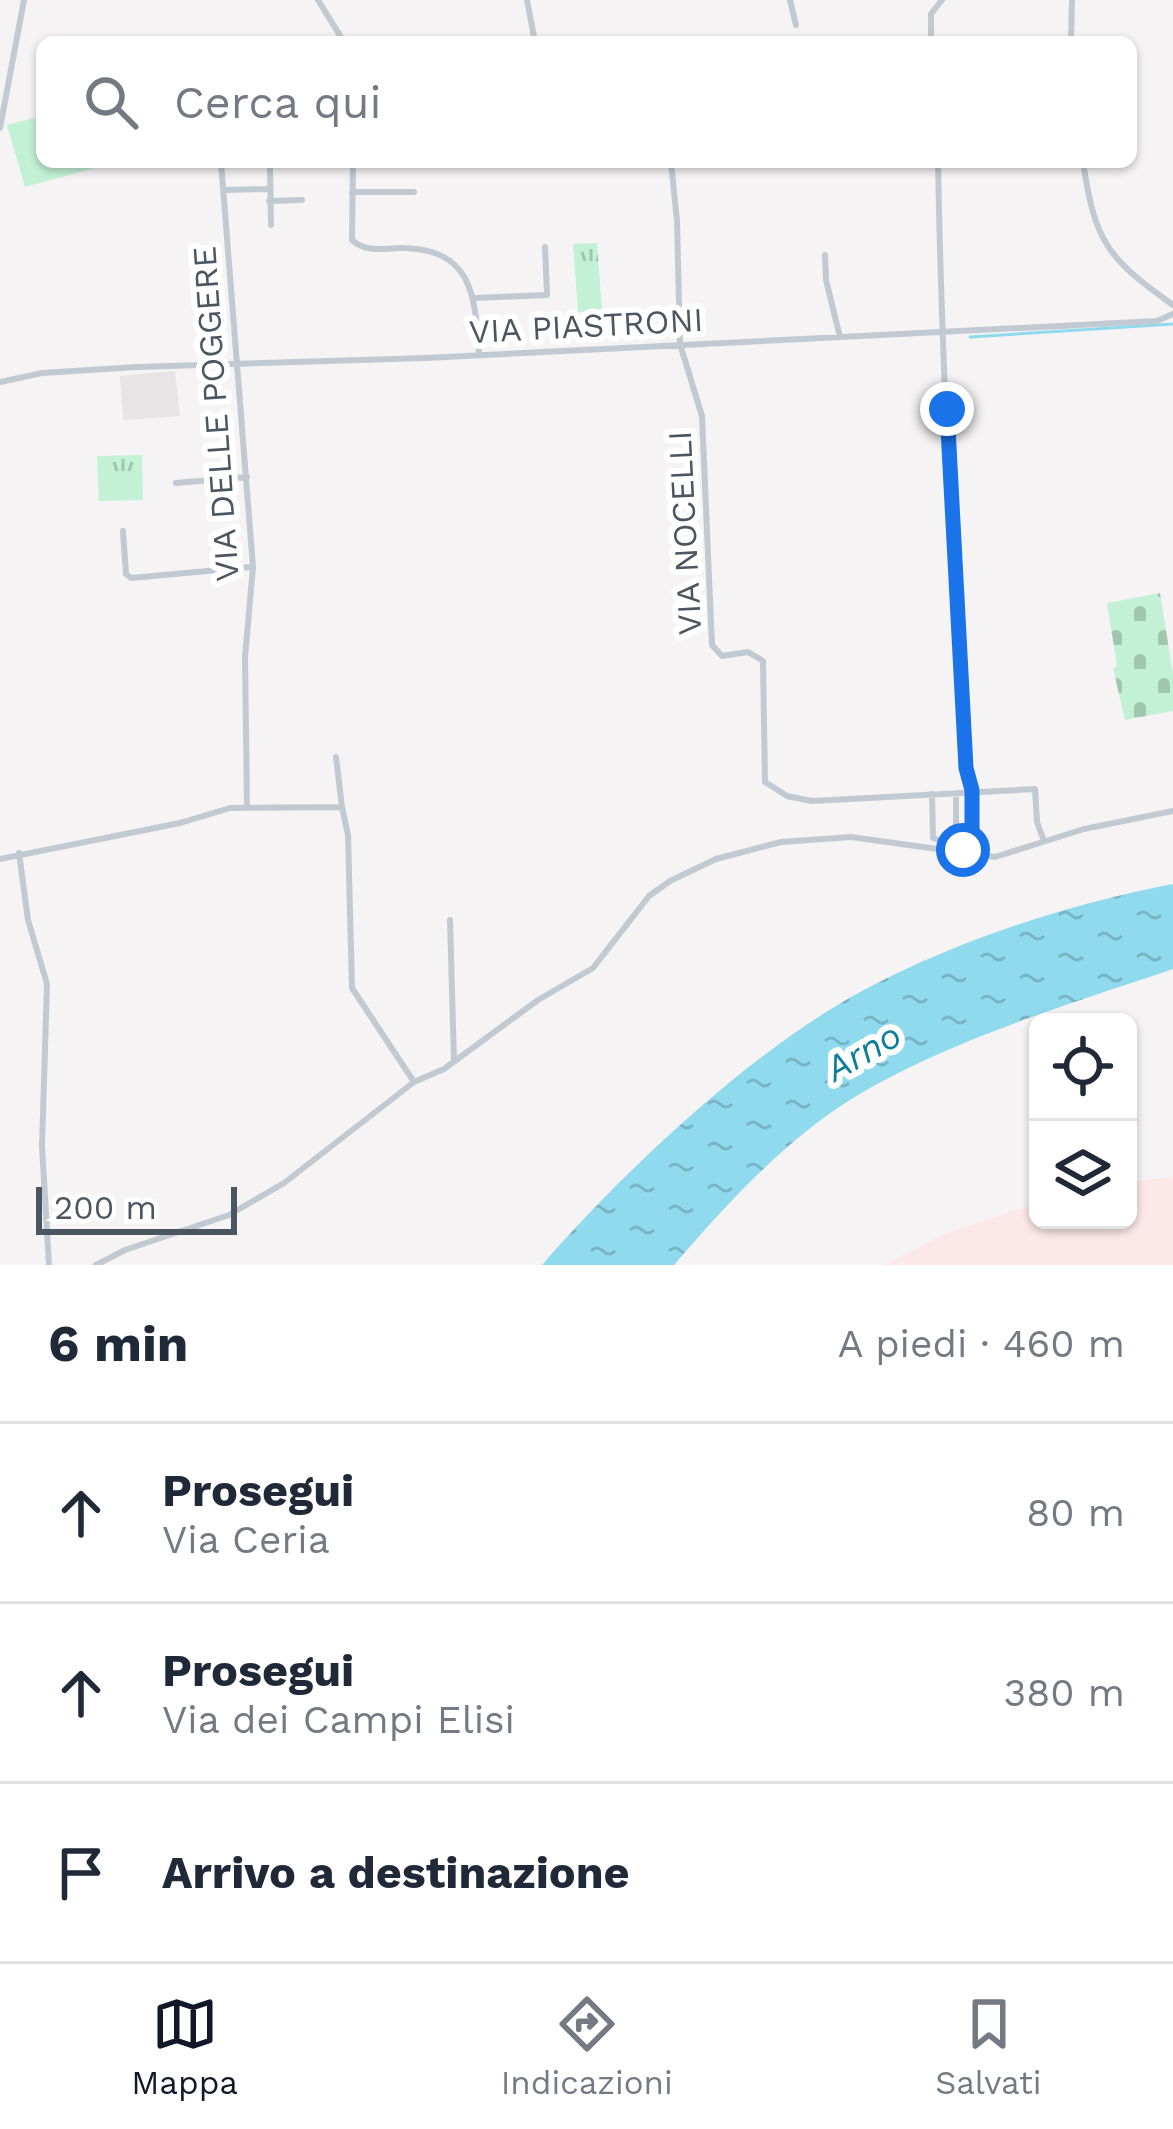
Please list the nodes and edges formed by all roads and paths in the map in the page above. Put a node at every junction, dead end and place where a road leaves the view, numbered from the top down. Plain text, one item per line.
1 (24, 0) edge
2 (318, 0) edge
3 (527, 0) edge
4 (790, 0) edge
5 (942, 0) edge
6 (1072, 0) edge
7 (796, 26) dead end
8 (340, 36) edge
9 (534, 36) edge
10 (931, 36) edge
11 (1070, 36) edge
12 (0, 128) edge
13 (221, 168) edge
14 (270, 168) dead end
15 (353, 168) edge
16 (672, 168) edge
17 (938, 168) edge
18 (1084, 168) edge
19 (268, 189) junction
20 (223, 190) junction
21 (352, 192) junction
22 (414, 192) dead end
23 (302, 200) dead end
24 (269, 201) junction
25 (271, 225) dead end
26 (545, 247) dead end
27 (825, 255) dead end
28 (475, 298) junction
29 (1173, 310) edge
30 (945, 332) junction
31 (840, 335) junction
32 (680, 344) junction
33 (479, 354) junction
34 (235, 365) junction
35 (0, 382) edge
36 (247, 477) junction
37 (176, 483) dead end
38 (123, 531) dead end
39 (253, 567) junction
40 (336, 757) dead end
41 (972, 790) junction
42 (956, 793) junction
43 (932, 794) junction
44 (248, 807) junction
45 (342, 807) junction
46 (1173, 812) edge
47 (1045, 842) junction
48 (956, 846) junction
49 (20, 854) junction
50 (969, 855) junction
51 (0, 859) edge
52 (450, 920) dead end
53 (454, 1062) junction
54 (414, 1082) junction
55 (49, 1265) edge
56 (96, 1265) edge

1 - 12 street
2 - 8 street
3 - 9 street
4 - 7 street
5 - 10 street
6 - 11 street
13 - 20 street, VIA DELLE POGGERE
14 - 19 street
15 - 21 street
16 - 32 street
17 - 30 street
18 - 29 street
19 - 20 street
19 - 24 street
20 - 34 street, VIA DELLE POGGERE
21 - 22 street
21 - 28 street
23 - 24 street
24 - 25 street
26 - 28 street
27 - 31 street
28 - 33 street
29 - 30 street, VIA PIASTRONI
30 - 31 street, VIA PIASTRONI
30 - 41 street
31 - 32 street, VIA PIASTRONI
32 - 33 street, VIA PIASTRONI
32 - 43 street, VIA NOCELLI
33 - 34 street, VIA PIASTRONI
34 - 35 street, VIA PIASTRONI
34 - 36 street, VIA DELLE POGGERE
36 - 37 street
36 - 39 street, VIA DELLE POGGERE
38 - 39 street
39 - 44 street, VIA DELLE POGGERE
40 - 45 street
41 - 42 street, VIA NOCELLI
41 - 47 street, VIA NOCELLI
41 - 50 street
42 - 43 street, VIA NOCELLI
42 - 48 street
43 - 48 street
44 - 45 street
44 - 49 street
45 - 54 street
46 - 47 street
47 - 50 street
48 - 50 street
49 - 51 street
49 - 55 street
50 - 53 street
52 - 53 street
53 - 54 street
54 - 56 street

